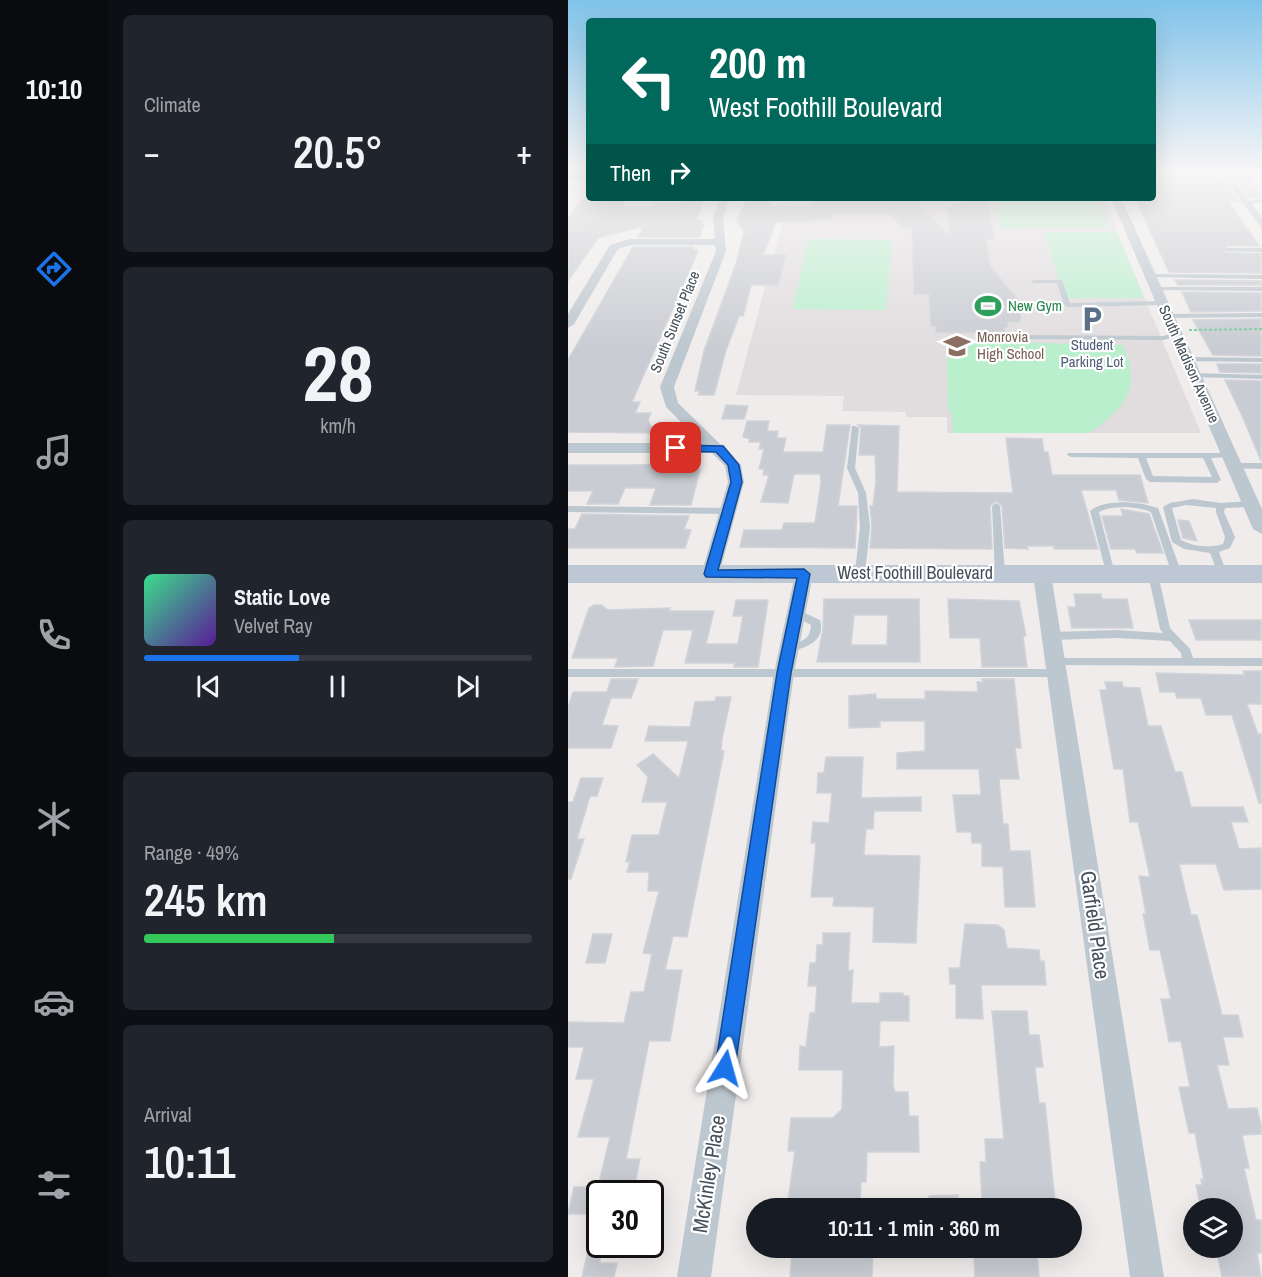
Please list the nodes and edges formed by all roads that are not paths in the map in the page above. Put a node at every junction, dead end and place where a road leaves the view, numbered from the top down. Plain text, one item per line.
1 (720, 230) edge
2 (1130, 230) edge
3 (722, 242) junction
4 (1227, 250) dead end
5 (1261, 250) edge
6 (1150, 276) junction
7 (1261, 277) edge
8 (1034, 282) dead end
9 (1156, 289) junction
10 (1261, 289) edge
11 (1162, 303) junction
12 (1261, 315) edge
13 (1168, 316) junction
14 (568, 324) edge
15 (1176, 335) junction
16 (1022, 337) dead end
17 (1186, 359) junction
18 (1261, 360) edge
19 (1194, 375) junction
20 (1261, 377) edge
21 (855, 428) dead end
22 (568, 448) edge
23 (719, 448) junction
24 (1071, 454) dead end
25 (1206, 455) junction
26 (1141, 456) junction
27 (1231, 461) junction
28 (1261, 466) edge
29 (1250, 504) junction
30 (996, 506) dead end
31 (1221, 506) junction
32 (568, 509) edge
33 (728, 511) junction
34 (1261, 529) edge
35 (1218, 562) junction
36 (860, 573) junction
37 (1000, 573) junction
38 (568, 574) edge
39 (710, 574) junction
40 (804, 574) junction
41 (1042, 574) junction
42 (1110, 574) junction
43 (1165, 574) junction
44 (1261, 574) edge
45 (1051, 636) junction
46 (1170, 637) junction
47 (786, 661) junction
48 (1188, 662) junction
49 (1261, 662) edge
50 (1057, 667) junction
51 (568, 673) edge
52 (694, 1277) edge
53 (1147, 1277) edge

1 - 3 street, South Sunset Place
2 - 6 street, South Madison Avenue
3 - 14 street
3 - 23 street, South Sunset Place
4 - 5 lane
6 - 7 lane
6 - 9 street, South Madison Avenue
8 - 11 lane
9 - 10 lane
9 - 11 street, South Madison Avenue
11 - 13 street, South Madison Avenue
12 - 13 lane
13 - 15 street, South Madison Avenue
15 - 16 lane
15 - 17 street, South Madison Avenue
17 - 18 lane
17 - 19 street, South Madison Avenue
19 - 20 lane
19 - 27 street, South Madison Avenue
21 - 36 lane
22 - 23 street
23 - 33 street, South Sunset Place
24 - 26 lane
25 - 26 lane
25 - 26 lane
25 - 27 lane
27 - 28 lane
27 - 29 street, South Madison Avenue
29 - 31 lane
29 - 34 street, South Madison Avenue
30 - 37 lane
31 - 35 lane
31 - 35 lane
32 - 33 lane
33 - 39 street, South Sunset Place
35 - 43 main road, West Foothill Boulevard
35 - 44 main road, West Foothill Boulevard
36 - 37 main road, West Foothill Boulevard
36 - 40 main road, West Foothill Boulevard
37 - 41 main road, West Foothill Boulevard
38 - 39 main road, West Foothill Boulevard
39 - 40 main road, West Foothill Boulevard
40 - 47 street, McKinley Place
41 - 42 main road, West Foothill Boulevard
41 - 45 street, Garfield Place
42 - 43 main road, West Foothill Boulevard
42 - 43 lane
43 - 46 lane
45 - 46 lane
45 - 50 street, Garfield Place
46 - 48 lane
47 - 50 lane
47 - 51 lane
47 - 52 street, McKinley Place
48 - 49 lane
48 - 50 lane
50 - 53 street, Garfield Place

